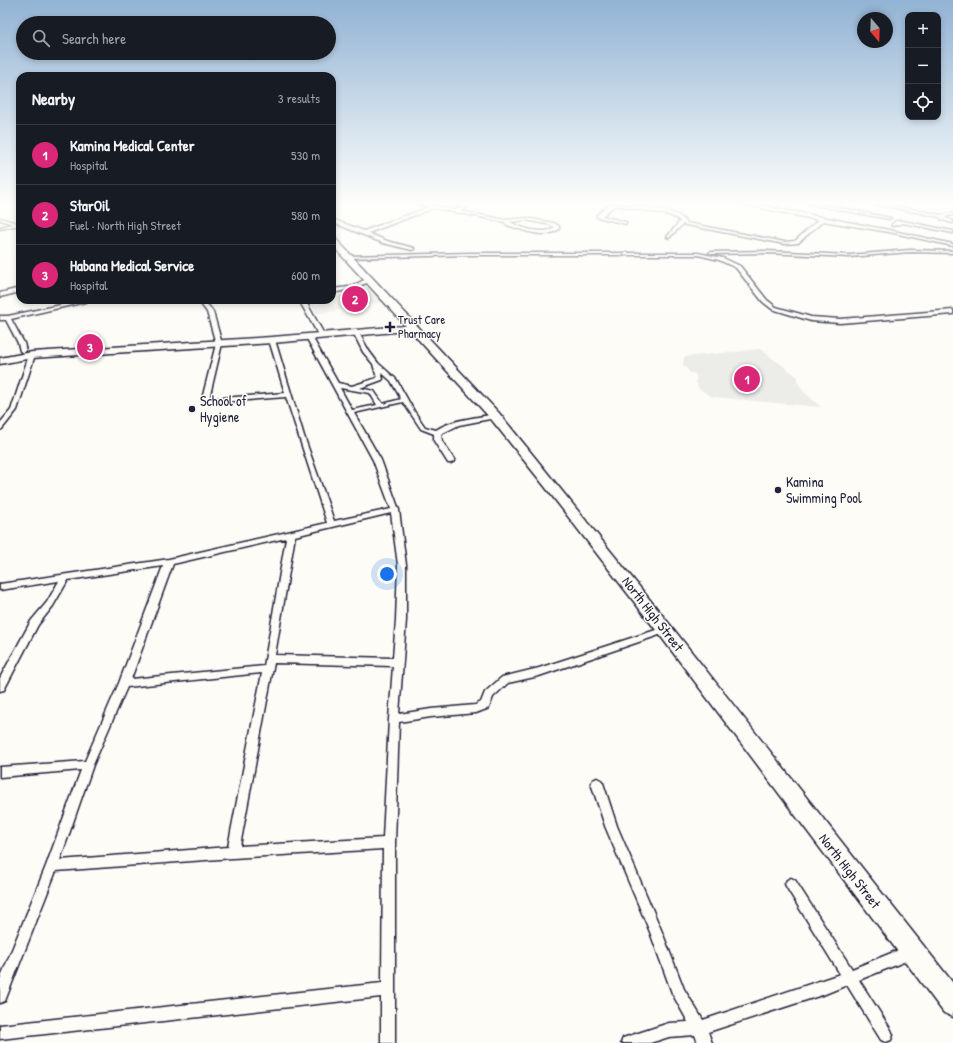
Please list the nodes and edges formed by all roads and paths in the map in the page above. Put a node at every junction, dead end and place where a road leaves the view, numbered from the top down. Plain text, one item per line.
1 (343, 253) edge
2 (744, 253) edge
3 (781, 253) edge
4 (884, 253) edge
5 (698, 254) junction
6 (347, 257) junction
7 (369, 280) junction
8 (336, 290) edge
9 (16, 291) edge
10 (0, 295) edge
11 (73, 304) edge
12 (204, 304) edge
13 (304, 304) edge
14 (953, 312) edge
15 (0, 318) edge
16 (8, 318) junction
17 (414, 328) junction
18 (357, 334) junction
19 (322, 336) junction
20 (309, 337) junction
21 (272, 340) junction
22 (219, 344) junction
23 (23, 350) dead end
24 (32, 355) junction
25 (0, 361) edge
26 (376, 364) junction
27 (337, 385) junction
28 (352, 388) junction
29 (289, 395) junction
30 (405, 400) junction
31 (381, 406) junction
32 (350, 412) junction
33 (495, 416) junction
34 (0, 428) edge
35 (437, 433) junction
36 (451, 461) dead end
37 (395, 510) junction
38 (330, 524) junction
39 (291, 534) junction
40 (168, 562) junction
41 (65, 578) junction
42 (0, 587) edge
43 (665, 630) junction
44 (397, 662) junction
45 (269, 664) junction
46 (124, 683) junction
47 (0, 687) edge
48 (394, 719) junction
49 (88, 765) junction
50 (0, 772) edge
51 (597, 783) dead end
52 (389, 843) junction
53 (233, 852) junction
54 (52, 866) junction
55 (791, 884) dead end
56 (912, 952) junction
57 (849, 976) junction
58 (389, 990) junction
59 (0, 996) edge
60 (953, 1004) edge
61 (700, 1028) junction
62 (0, 1032) edge
63 (886, 1035) dead end
64 (388, 1043) edge
65 (628, 1043) edge
66 (705, 1043) edge

1 - 6 highway, North High Street
2 - 5 street
3 - 4 street
5 - 6 street
5 - 14 street
6 - 7 highway, North High Street
7 - 8 street
7 - 17 highway, North High Street
9 - 10 street
11 - 16 street
12 - 22 street
13 - 19 street
15 - 16 street
16 - 23 street
17 - 18 main road
17 - 33 highway, North High Street
18 - 19 main road
18 - 26 street
19 - 20 main road
20 - 21 main road
20 - 27 street
21 - 22 main road
21 - 29 street
22 - 24 main road
22 - 29 street
24 - 25 main road
24 - 34 street
26 - 28 street
26 - 30 street
27 - 28 street
27 - 32 street
28 - 31 street
29 - 38 street
30 - 31 street
30 - 35 street
31 - 32 street
32 - 37 street
33 - 35 street
33 - 43 highway, North High Street
35 - 36 street
37 - 38 street
37 - 44 street
38 - 39 street
39 - 40 street
39 - 45 street
40 - 41 street
40 - 46 street
41 - 42 street
41 - 47 street
43 - 48 street
43 - 56 highway, North High Street
44 - 45 street
44 - 48 street
45 - 46 street
45 - 53 street
46 - 49 street
48 - 52 street
49 - 50 street
49 - 54 street
51 - 61 street
52 - 53 street
52 - 58 street
53 - 54 street
54 - 59 street
55 - 57 street
56 - 57 street
56 - 60 highway, North High Street
57 - 61 street
57 - 63 street
58 - 62 street
58 - 64 street
61 - 65 street
61 - 66 street

